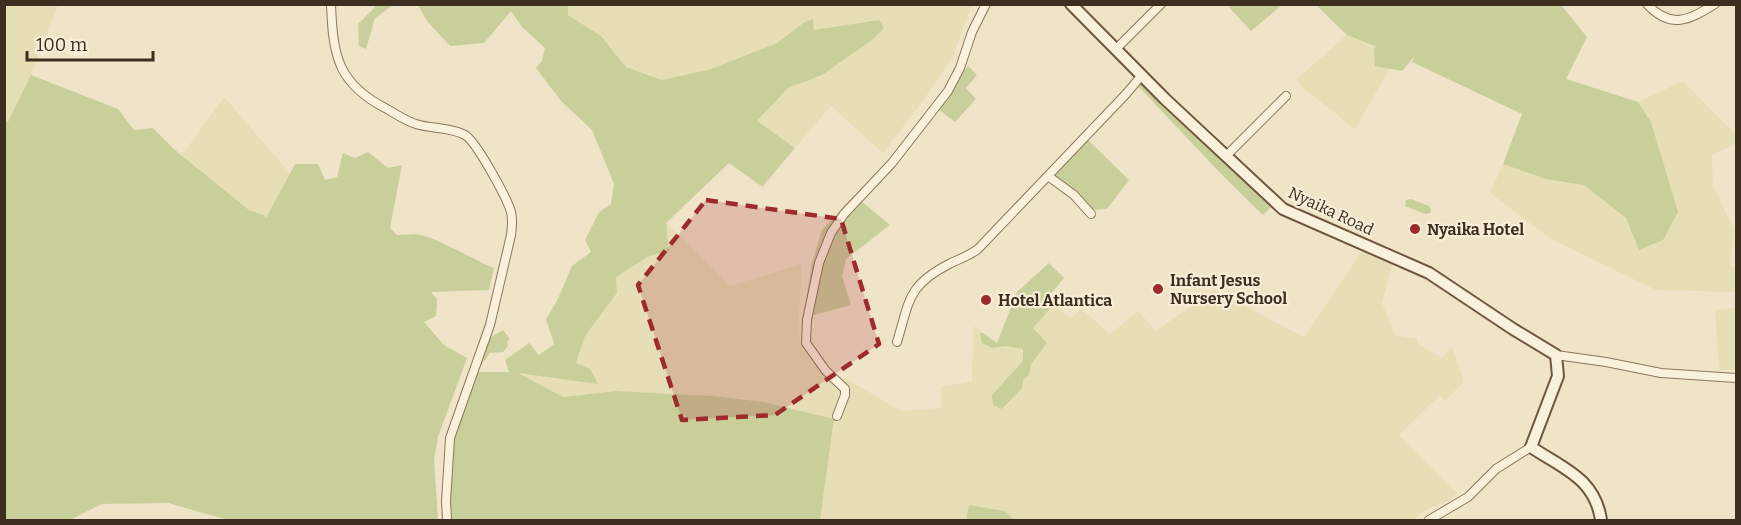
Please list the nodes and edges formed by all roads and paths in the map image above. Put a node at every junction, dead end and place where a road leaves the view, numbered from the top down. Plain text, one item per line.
1 (331, 4) edge
2 (986, 4) edge
3 (1071, 4) edge
4 (1161, 4) edge
5 (1647, 4) edge
6 (1715, 4) edge
7 (1116, 49) junction
8 (1142, 75) junction
9 (1286, 96) dead end
10 (1226, 156) junction
11 (1048, 176) junction
12 (1091, 214) dead end
13 (897, 342) dead end
14 (1556, 355) junction
15 (1737, 378) edge
16 (837, 416) dead end
17 (1531, 447) junction
18 (447, 520) edge
19 (1429, 520) edge
20 (1601, 520) edge

1 - 18 street
2 - 16 street
3 - 7 street, Nyaika Road
4 - 7 street
5 - 6 street
7 - 8 street, Nyaika Road
8 - 10 street, Nyaika Road
8 - 11 street
9 - 10 street
10 - 14 street, Nyaika Road
11 - 12 street
11 - 13 street
14 - 15 street
14 - 17 street
17 - 19 street
17 - 20 street

